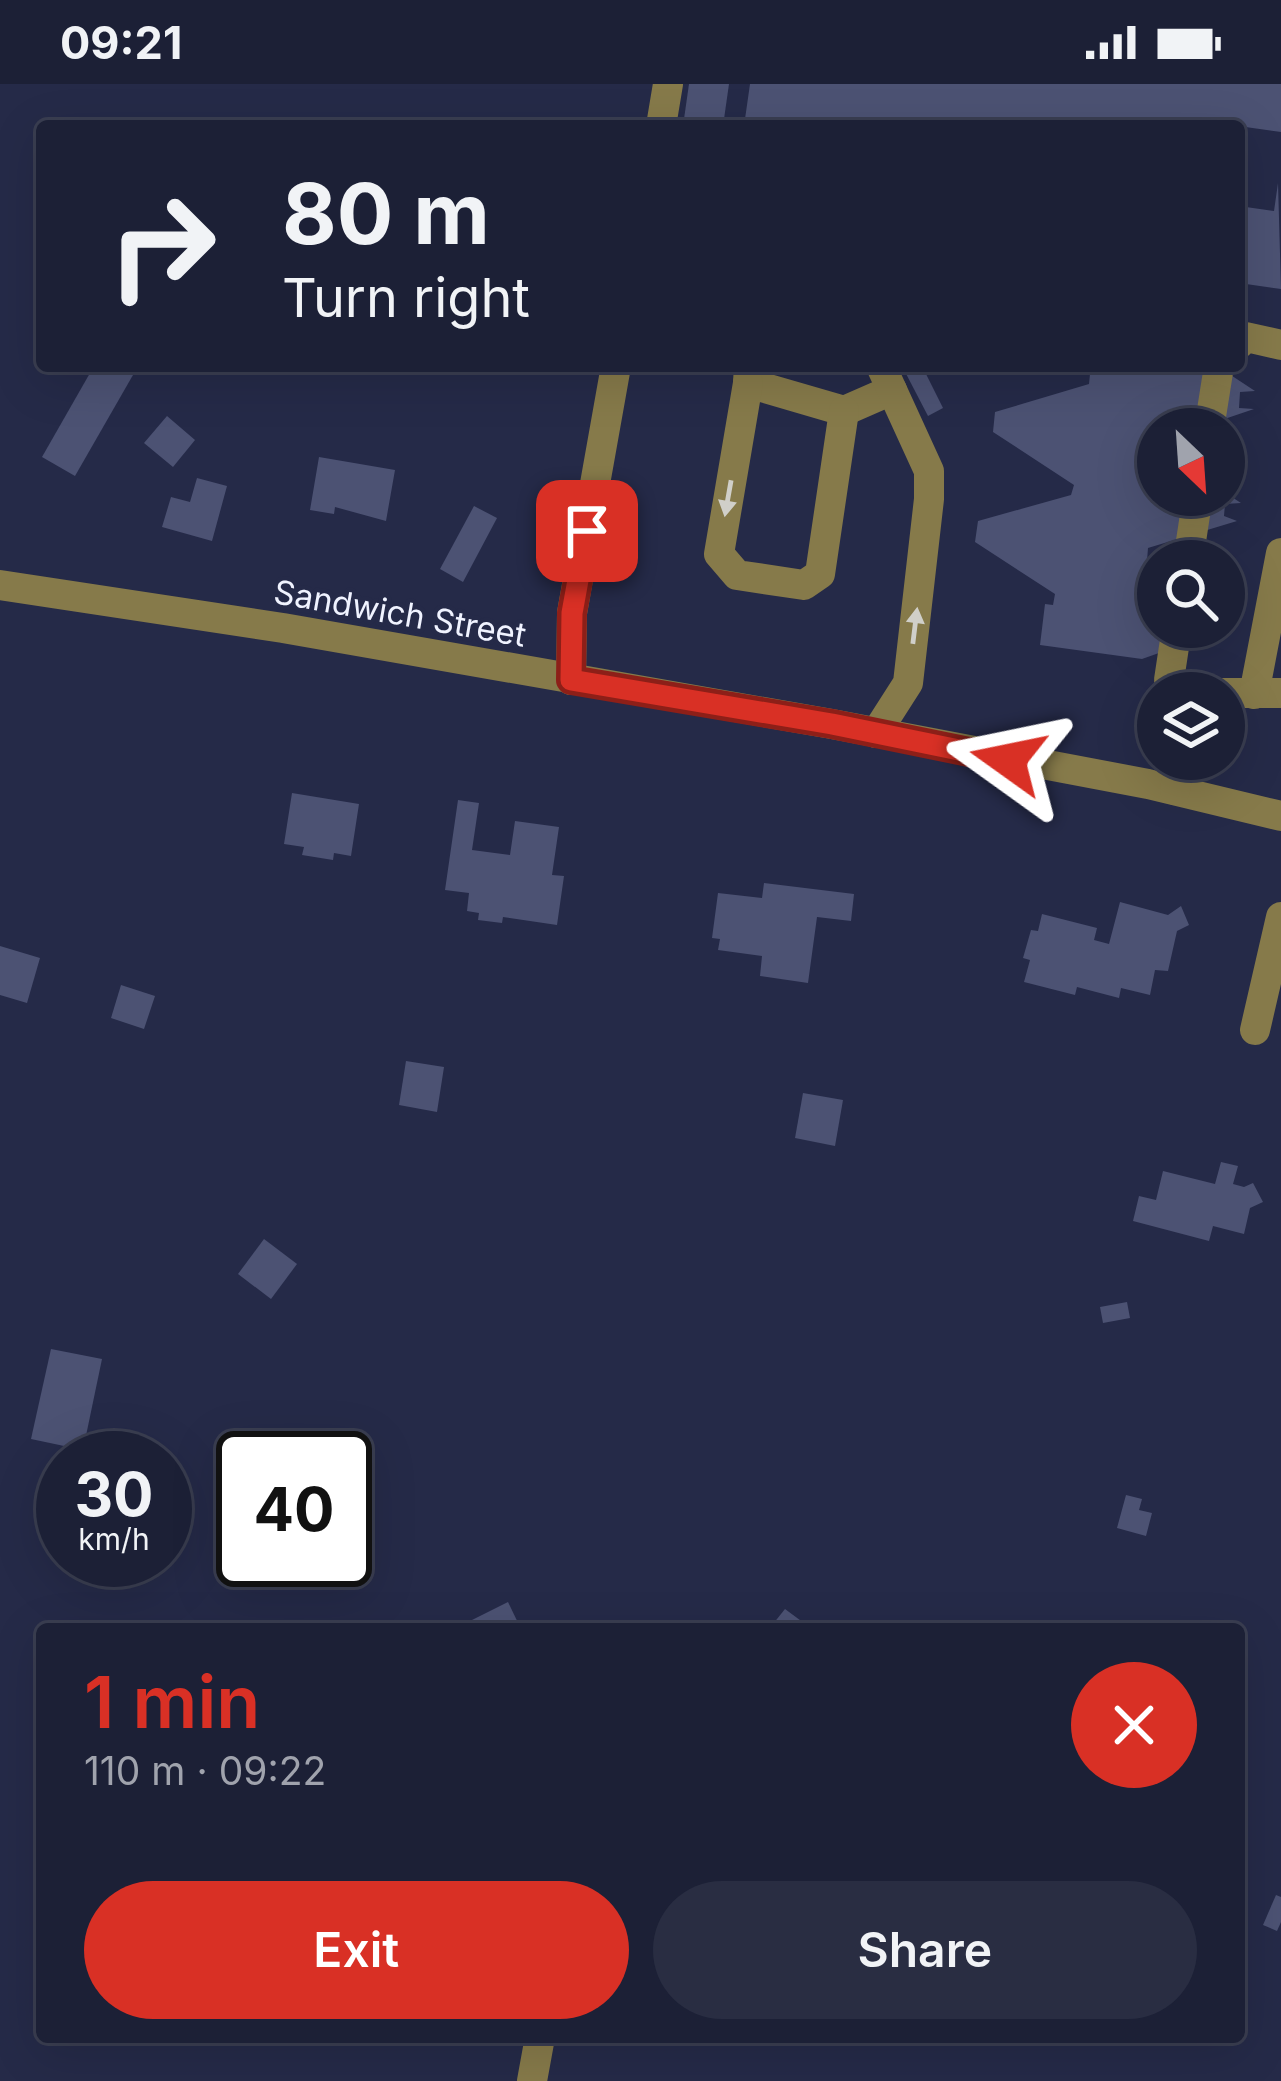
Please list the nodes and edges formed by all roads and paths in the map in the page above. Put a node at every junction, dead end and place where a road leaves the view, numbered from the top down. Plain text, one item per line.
1 (668, 84) edge
2 (662, 120) edge
3 (1245, 338) edge
4 (1281, 345) edge
5 (615, 372) edge
6 (1218, 372) edge
7 (749, 375) edge
8 (886, 378) edge
9 (1212, 408) edge
10 (844, 411) junction
11 (1281, 553) edge
12 (0, 584) edge
13 (571, 680) junction
14 (1267, 694) edge
15 (876, 733) junction
16 (1177, 780) edge
17 (1175, 790) junction
18 (1281, 816) edge
19 (1281, 917) edge
20 (1256, 1030) dead end
21 (538, 2043) edge
22 (532, 2081) edge

1 - 2 street
3 - 4 street
5 - 13 street
6 - 9 street
7 - 10 street
7 -> 10 street
8 - 10 street
15 -> 8 street
11 - 14 street
12 - 13 street, Sandwich Street
13 - 15 street, Sandwich Street
15 - 17 street, Sandwich Street
16 - 17 street
17 - 18 street, Sandwich Street
19 - 20 street
21 - 22 street

